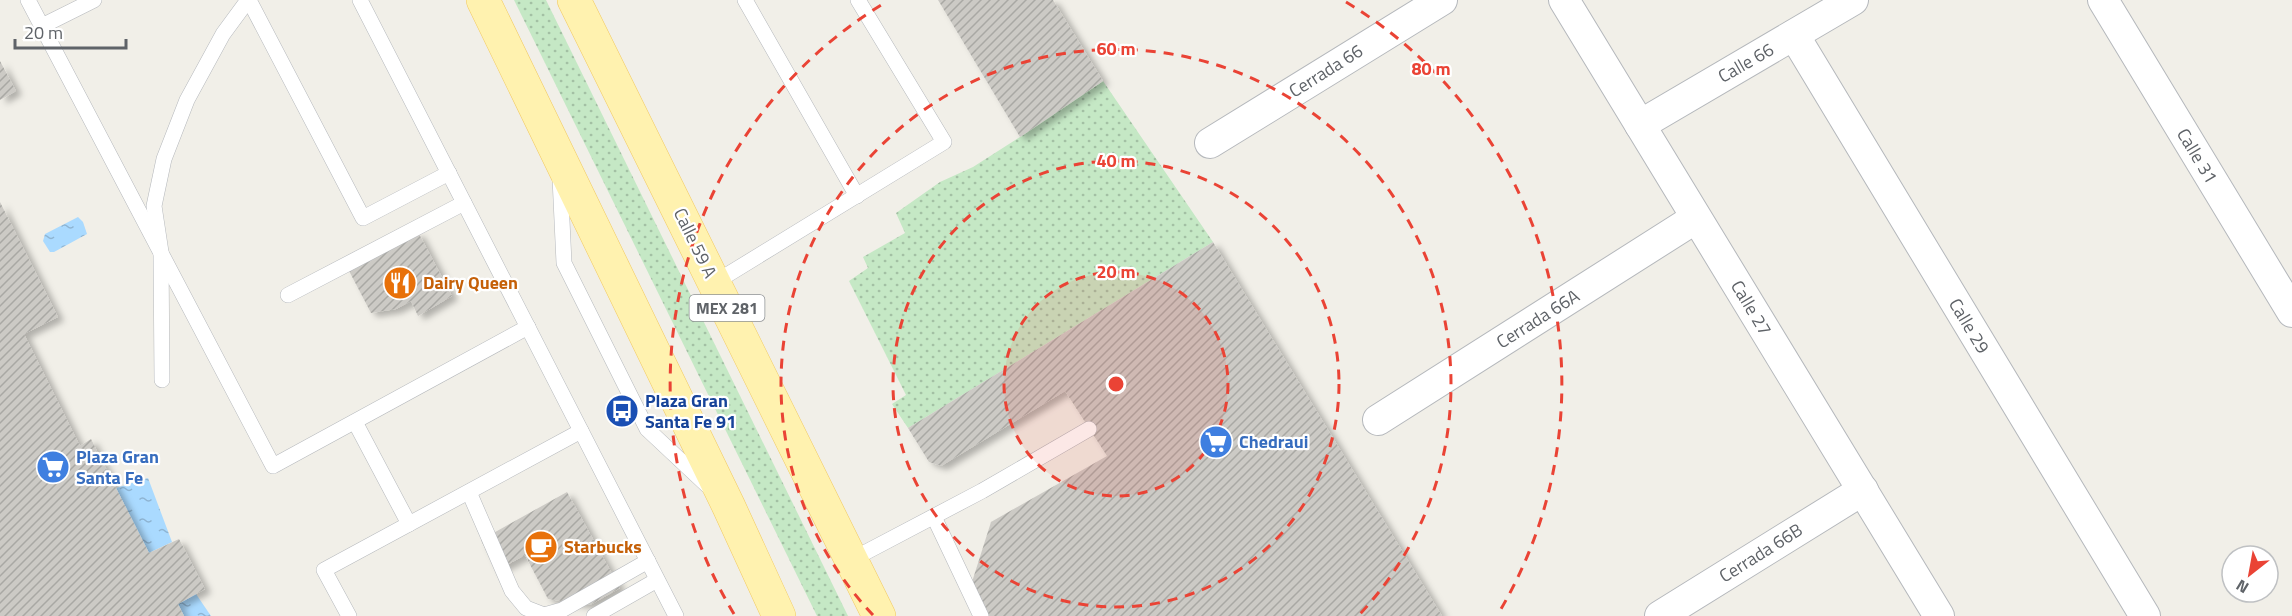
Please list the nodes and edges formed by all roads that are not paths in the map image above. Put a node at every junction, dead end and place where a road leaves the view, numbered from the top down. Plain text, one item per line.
1 (28, 0) edge
2 (94, 0) edge
3 (248, 0) edge
4 (360, 0) edge
5 (483, 0) edge
6 (574, 0) edge
7 (745, 0) edge
8 (858, 0) edge
9 (1442, 0) edge
10 (1564, 0) edge
11 (1853, 0) edge
12 (2103, 0) edge
13 (42, 26) junction
14 (1794, 35) junction
15 (1640, 125) junction
16 (1210, 143) dead end
17 (449, 173) junction
18 (857, 196) junction
19 (464, 203) junction
20 (1696, 218) junction
21 (161, 252) junction
22 (714, 283) junction
23 (288, 295) dead end
24 (2292, 312) edge
25 (528, 327) junction
26 (162, 380) dead end
27 (1378, 420) dead end
28 (355, 422) junction
29 (1089, 429) dead end
30 (581, 431) junction
31 (1863, 490) junction
32 (469, 492) junction
33 (934, 517) junction
34 (409, 524) junction
35 (851, 560) junction
36 (648, 561) junction
37 (657, 580) junction
38 (349, 616) edge
39 (594, 616) edge
40 (676, 616) edge
41 (779, 616) edge
42 (879, 616) edge
43 (981, 616) edge
44 (1660, 616) edge
45 (1939, 616) edge
46 (2145, 616) edge

1 - 13 lane
2 - 13 lane
3 - 17 lane
3 - 21 lane
4 - 17 lane
5 - 41 main road
6 - 22 main road, Calle 59 A / MEX 281
7 - 18 lane
8 - 18 lane
9 - 16 street, Cerrada 66
10 - 15 street, Calle 27
11 - 14 street, Calle 66
12 - 24 street, Calle 31
13 - 21 lane
14 - 15 street, Calle 66
14 - 46 street, Calle 29
15 - 20 street, Calle 27
17 - 19 lane
18 - 22 lane
19 - 23 lane
19 - 25 lane
20 - 27 street, Cerrada 66A
20 - 31 street, Calle 27
21 - 26 lane
21 - 28 lane
22 - 35 main road, Calle 59 A / MEX 281
25 - 28 lane
25 - 30 lane
28 - 34 lane
29 - 33 lane
30 - 32 lane
30 - 36 lane
31 - 44 street, Cerrada 66B
31 - 45 street, Calle 27
32 - 34 lane
32 - 36 lane
33 - 35 lane
33 - 43 lane
34 - 38 lane
35 - 42 main road, Calle 59 A / MEX 281
36 - 37 lane
37 - 39 lane
37 - 40 lane

